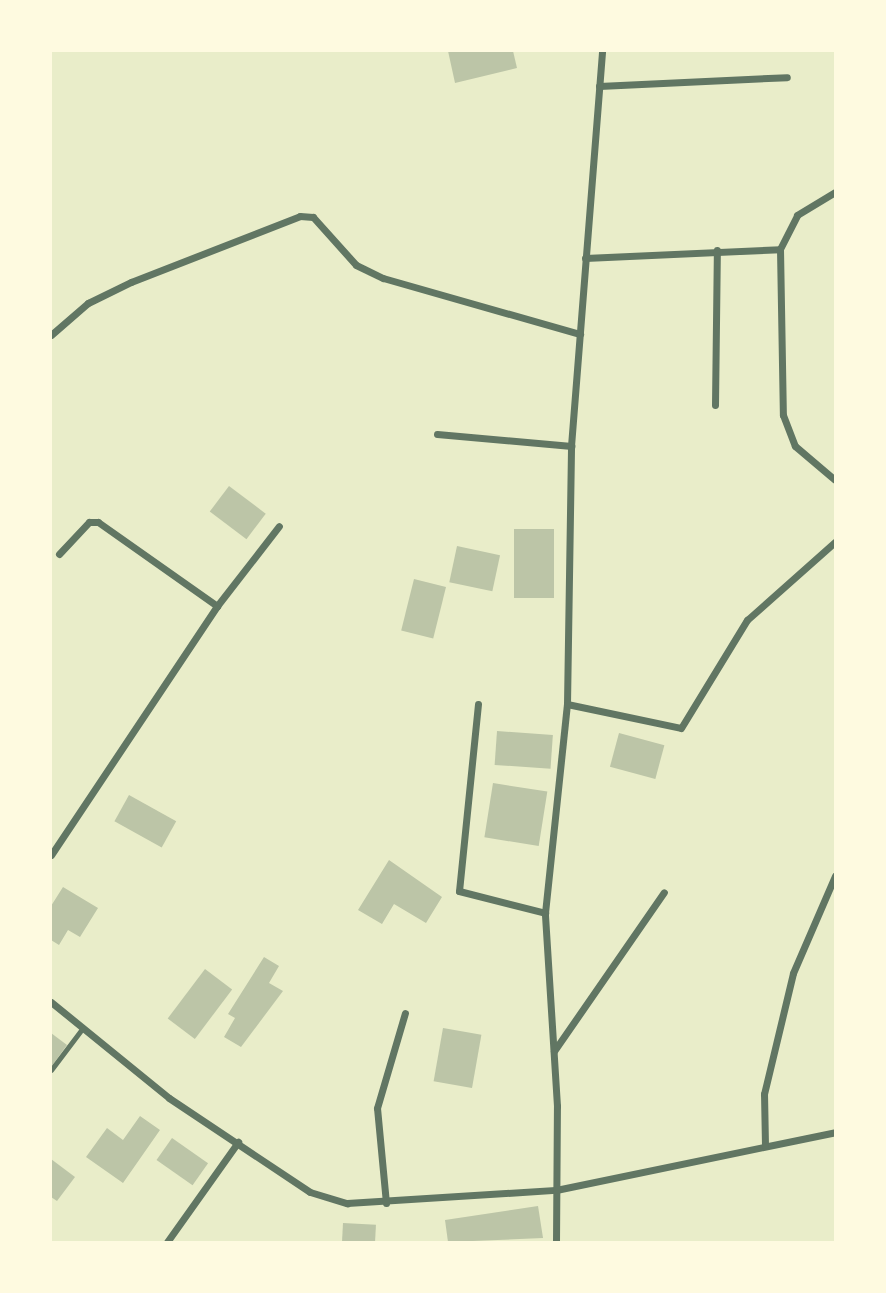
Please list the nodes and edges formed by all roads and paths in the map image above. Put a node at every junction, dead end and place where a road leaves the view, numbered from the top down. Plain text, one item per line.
1 (602, 51) edge
2 (787, 77) dead end
3 (599, 86) junction
4 (835, 192) edge
5 (780, 249) junction
6 (717, 250) junction
7 (585, 258) junction
8 (580, 334) junction
9 (51, 335) edge
10 (716, 405) dead end
11 (437, 434) dead end
12 (571, 446) junction
13 (835, 480) edge
14 (279, 526) dead end
15 (835, 542) edge
16 (59, 554) dead end
17 (216, 606) junction
18 (478, 704) dead end
19 (567, 704) junction
20 (51, 855) edge
21 (835, 876) edge
22 (664, 892) dead end
23 (545, 913) junction
24 (51, 1002) edge
25 (405, 1013) dead end
26 (82, 1029) junction
27 (553, 1052) junction
28 (51, 1070) edge
29 (835, 1132) edge
30 (238, 1142) junction
31 (765, 1145) junction
32 (556, 1190) junction
33 (386, 1203) junction
34 (167, 1242) edge
35 (556, 1242) edge

1 - 3 street
2 - 3 street
3 - 7 street
4 - 5 street
5 - 6 street
5 - 13 street
6 - 7 street
6 - 10 street
7 - 8 street
8 - 9 street
8 - 12 street
11 - 12 street
12 - 19 street
14 - 17 street
15 - 19 street
16 - 17 street
17 - 20 street
18 - 23 street
19 - 23 street
21 - 31 street
22 - 27 street
23 - 27 street
24 - 26 street
25 - 33 street
26 - 28 lane
26 - 30 street
27 - 32 street
29 - 31 street
30 - 33 street
30 - 34 street
31 - 32 street
32 - 33 street
32 - 35 street

